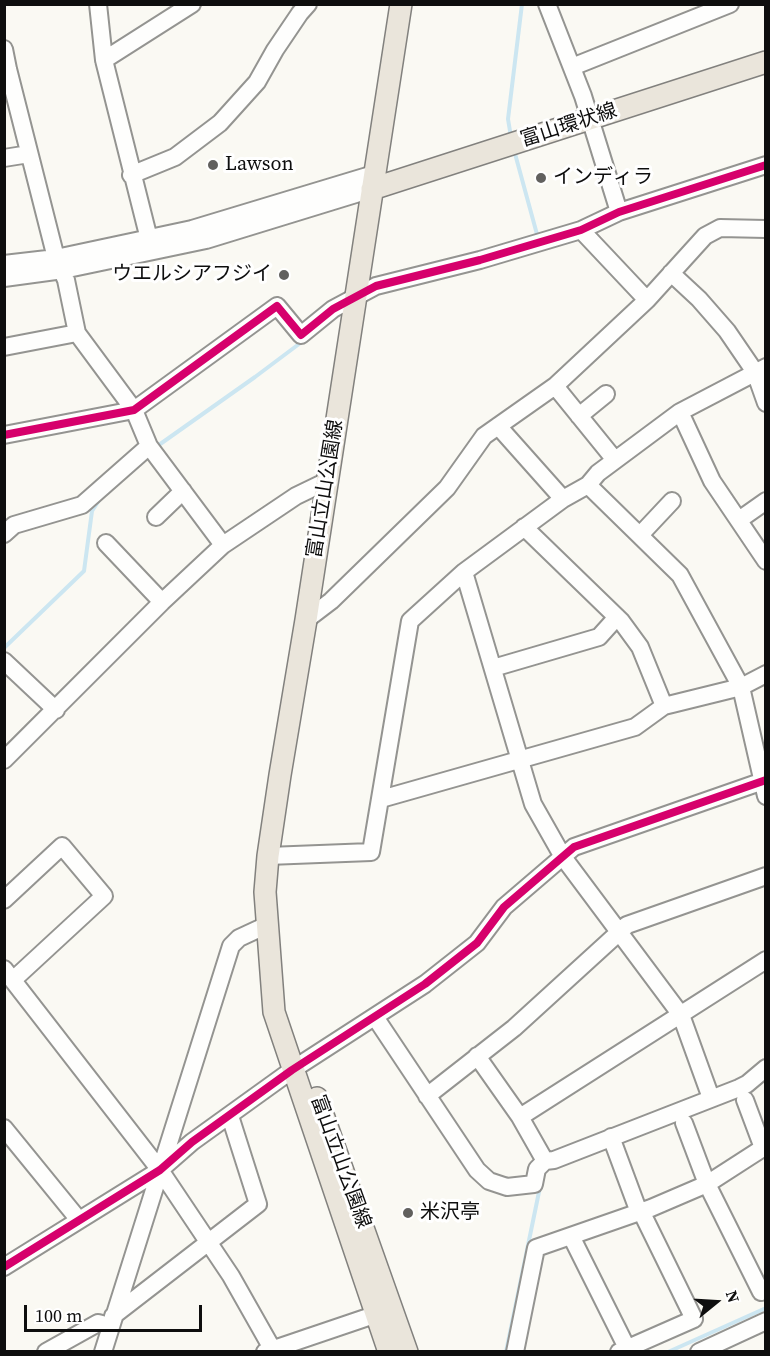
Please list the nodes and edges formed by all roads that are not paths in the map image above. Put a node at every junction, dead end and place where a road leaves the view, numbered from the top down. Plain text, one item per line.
1 (98, 4) edge
2 (192, 4) edge
3 (400, 4) edge
4 (547, 4) edge
5 (730, 4) edge
6 (301, 7) edge
7 (690, 11) edge
8 (765, 48) edge
9 (4, 49) edge
10 (104, 60) junction
11 (765, 62) edge
12 (572, 67) junction
13 (589, 112) junction
14 (29, 154) junction
15 (4, 158) edge
16 (765, 165) edge
17 (131, 175) junction
18 (373, 182) junction
19 (619, 212) junction
20 (765, 229) edge
21 (581, 230) junction
22 (149, 239) junction
23 (4, 264) edge
24 (59, 264) junction
25 (671, 273) junction
26 (4, 278) edge
27 (356, 296) junction
28 (647, 300) junction
29 (77, 333) junction
30 (4, 347) edge
31 (760, 370) edge
32 (555, 386) junction
33 (606, 394) dead end
34 (765, 403) edge
35 (134, 410) junction
36 (680, 412) junction
37 (579, 416) junction
38 (498, 426) junction
39 (4, 435) edge
40 (149, 446) junction
41 (615, 460) junction
42 (327, 481) junction
43 (588, 485) junction
44 (183, 491) junction
45 (563, 499) junction
46 (672, 501) dead end
47 (765, 501) edge
48 (156, 517) dead end
49 (739, 520) junction
50 (524, 527) junction
51 (4, 534) edge
52 (641, 534) junction
53 (106, 543) dead end
54 (223, 544) junction
55 (765, 561) edge
56 (464, 572) junction
57 (162, 602) junction
58 (617, 618) junction
59 (306, 620) junction
60 (4, 661) edge
61 (493, 668) junction
62 (765, 674) edge
63 (741, 687) junction
64 (664, 706) junction
65 (56, 710) junction
66 (4, 760) edge
67 (520, 760) junction
68 (764, 785) edge
69 (381, 799) junction
70 (268, 856) junction
71 (563, 857) junction
72 (765, 876) edge
73 (4, 900) edge
74 (267, 925) junction
75 (618, 932) junction
76 (765, 960) edge
77 (9, 975) edge
78 (681, 1015) junction
79 (375, 1017) junction
80 (477, 1056) junction
81 (298, 1066) junction
82 (765, 1068) edge
83 (427, 1096) junction
84 (711, 1098) junction
85 (745, 1100) dead end
86 (230, 1116) junction
87 (520, 1117) junction
88 (684, 1123) dead end
89 (4, 1128) edge
90 (611, 1137) junction
91 (764, 1147) edge
92 (546, 1161) junction
93 (160, 1170) junction
94 (707, 1184) junction
95 (641, 1211) junction
96 (79, 1220) junction
97 (571, 1236) junction
98 (209, 1244) junction
99 (4, 1267) edge
100 (758, 1268) edge
101 (761, 1292) dead end
102 (384, 1312) junction
103 (112, 1321) junction
104 (765, 1321) edge
105 (271, 1350) edge
106 (623, 1350) edge
107 (46, 1352) edge
108 (103, 1352) edge
109 (389, 1352) edge
110 (407, 1352) edge
111 (515, 1352) edge
112 (699, 1352) edge

1 - 10 street
2 - 10 street
3 - 18 main road, 富山立山公園線
4 - 12 street
5 - 7 street
6 - 17 street
7 - 12 street
8 - 13 main road, 富山環状線
9 - 14 street
10 - 17 street
11 - 13 main road, 富山環状線
12 - 13 street
13 - 18 main road, 富山環状線
13 - 19 street
14 - 15 street
14 - 24 street
16 - 19 street
17 - 22 street
18 - 22 street
18 - 24 street
18 - 27 main road, 富山立山公園線
19 - 21 street
20 - 25 street
21 - 27 street
21 - 28 street
22 - 24 street
23 - 24 street
24 - 26 street
24 - 29 street
25 - 28 street
25 - 31 street
27 - 35 street
27 - 42 main road, 富山立山公園線
28 - 32 street
29 - 30 street
29 - 35 street
31 - 34 street
31 - 36 street
32 - 37 street
32 - 38 street
33 - 37 street
35 - 39 street
35 - 40 street
36 - 41 street
36 - 49 street
37 - 41 street
38 - 45 street
38 - 59 street
40 - 44 street
40 - 51 street
41 - 43 street
42 - 54 street
42 - 59 main road, 富山立山公園線
43 - 45 street
43 - 52 street
44 - 48 street
44 - 54 street
45 - 50 street
46 - 52 street
47 - 49 street
49 - 55 street
50 - 56 street
50 - 58 street
52 - 63 street
53 - 57 street
54 - 57 street
56 - 61 street
56 - 69 street
57 - 65 street
58 - 61 street
58 - 64 street
59 - 70 main road, 富山立山公園線
60 - 65 street
61 - 67 street
62 - 63 street
63 - 64 street
63 - 68 street
64 - 67 street
65 - 66 street
67 - 69 street
67 - 71 street
68 - 71 street
69 - 70 street
70 - 74 main road, 富山立山公園線
71 - 75 street
71 - 79 street
72 - 75 street
73 - 77 street
74 - 81 main road, 富山立山公園線
74 - 93 street
75 - 78 street
75 - 80 street
76 - 78 street
77 - 93 street
78 - 84 street
78 - 87 street
79 - 81 street
79 - 83 street
80 - 83 street
80 - 87 street
81 - 86 street
81 - 102 main road, 富山立山公園線
82 - 84 street
83 - 92 street
84 - 90 street
85 - 91 street
86 - 93 street
86 - 98 street
87 - 92 street
88 - 94 street
89 - 96 street
90 - 92 street
90 - 95 street
91 - 94 street
93 - 96 street
93 - 98 street
93 - 103 street
94 - 95 street
94 - 100 street
95 - 97 street
95 - 106 street
96 - 99 street
97 - 106 street
97 - 111 street
98 - 103 street
98 - 105 street
100 - 101 street
102 - 105 street
102 - 109 main road, 富山立山公園線
102 - 110 main road, 富山立山公園線
103 - 107 street
103 - 108 street
104 - 112 street

